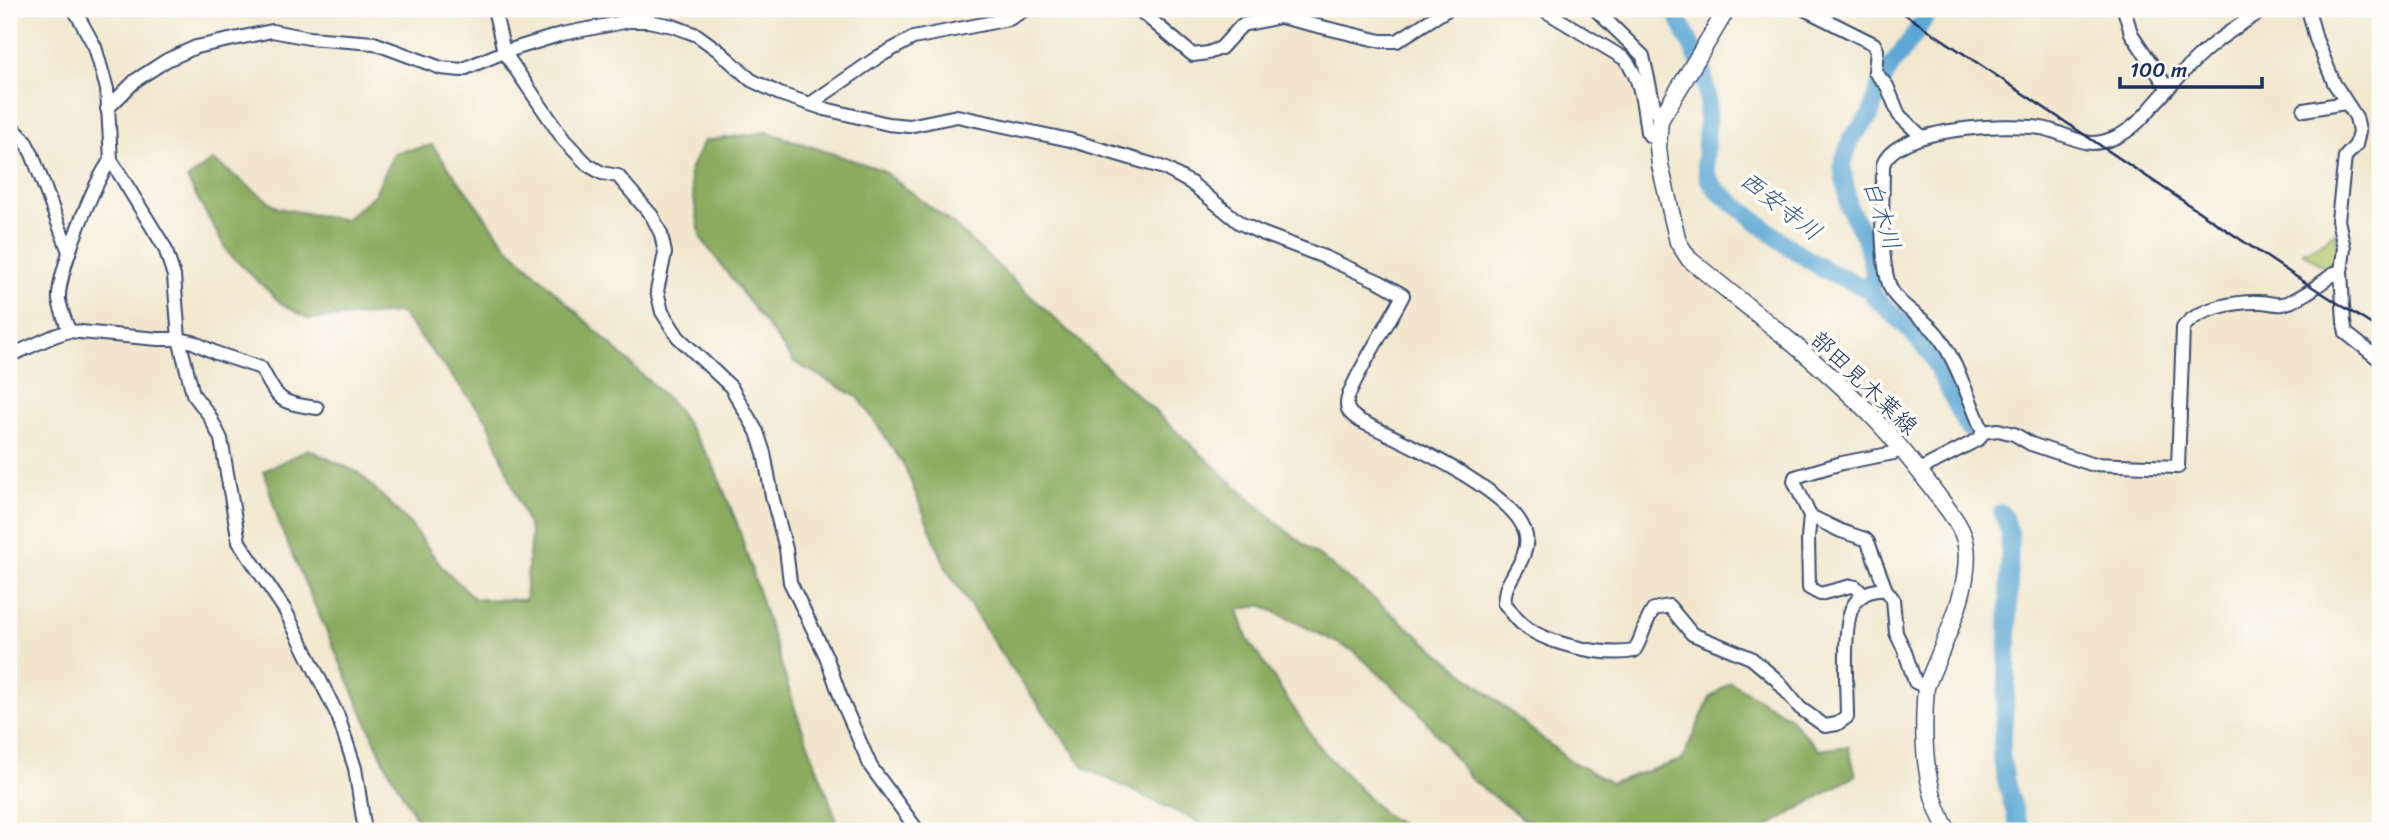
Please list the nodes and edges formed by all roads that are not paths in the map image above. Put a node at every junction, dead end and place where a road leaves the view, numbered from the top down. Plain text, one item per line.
1 (74, 9) edge
2 (494, 9) edge
3 (1026, 9) edge
4 (1138, 9) edge
5 (1448, 9) edge
6 (1542, 9) edge
7 (1595, 9) edge
8 (1727, 9) edge
9 (1804, 9) edge
10 (2124, 9) edge
11 (2266, 9) edge
12 (2308, 9) edge
13 (504, 52) junction
14 (2168, 89) junction
15 (2345, 103) junction
16 (810, 104) junction
17 (107, 109) junction
18 (2304, 110) dead end
19 (1660, 120) junction
20 (9, 133) edge
21 (1921, 136) junction
22 (1658, 139) junction
23 (111, 160) junction
24 (69, 252) junction
25 (2341, 272) junction
26 (69, 331) junction
27 (179, 339) junction
28 (9, 356) edge
29 (2380, 360) edge
30 (317, 408) dead end
31 (1983, 432) junction
32 (1900, 448) junction
33 (1919, 470) junction
34 (1810, 516) junction
35 (1886, 590) junction
36 (1863, 595) junction
37 (1926, 687) junction
38 (365, 831) edge
39 (918, 831) edge
40 (1948, 831) edge

1 - 17 street
2 - 13 street
3 - 16 street
4 - 5 street
6 - 22 street
7 - 19 street
8 - 19 main road, 部田見木葉線
9 - 21 street
10 - 14 street
11 - 14 street
12 - 15 street
13 - 16 street
13 - 17 street
13 - 39 street
14 - 21 street
15 - 18 street
15 - 25 street
16 - 36 street
17 - 23 street
19 - 22 main road, 部田見木葉線
20 - 24 street
21 - 31 street
22 - 32 main road, 部田見木葉線
23 - 24 street
23 - 27 street
24 - 26 street
25 - 29 street
25 - 31 street
26 - 27 street
26 - 28 street
27 - 30 street
27 - 38 street
31 - 33 street
32 - 33 main road, 部田見木葉線
32 - 34 street
33 - 37 main road, 部田見木葉線
34 - 35 street
34 - 36 street
35 - 36 street
35 - 37 street
37 - 40 main road, 部田見木葉線

